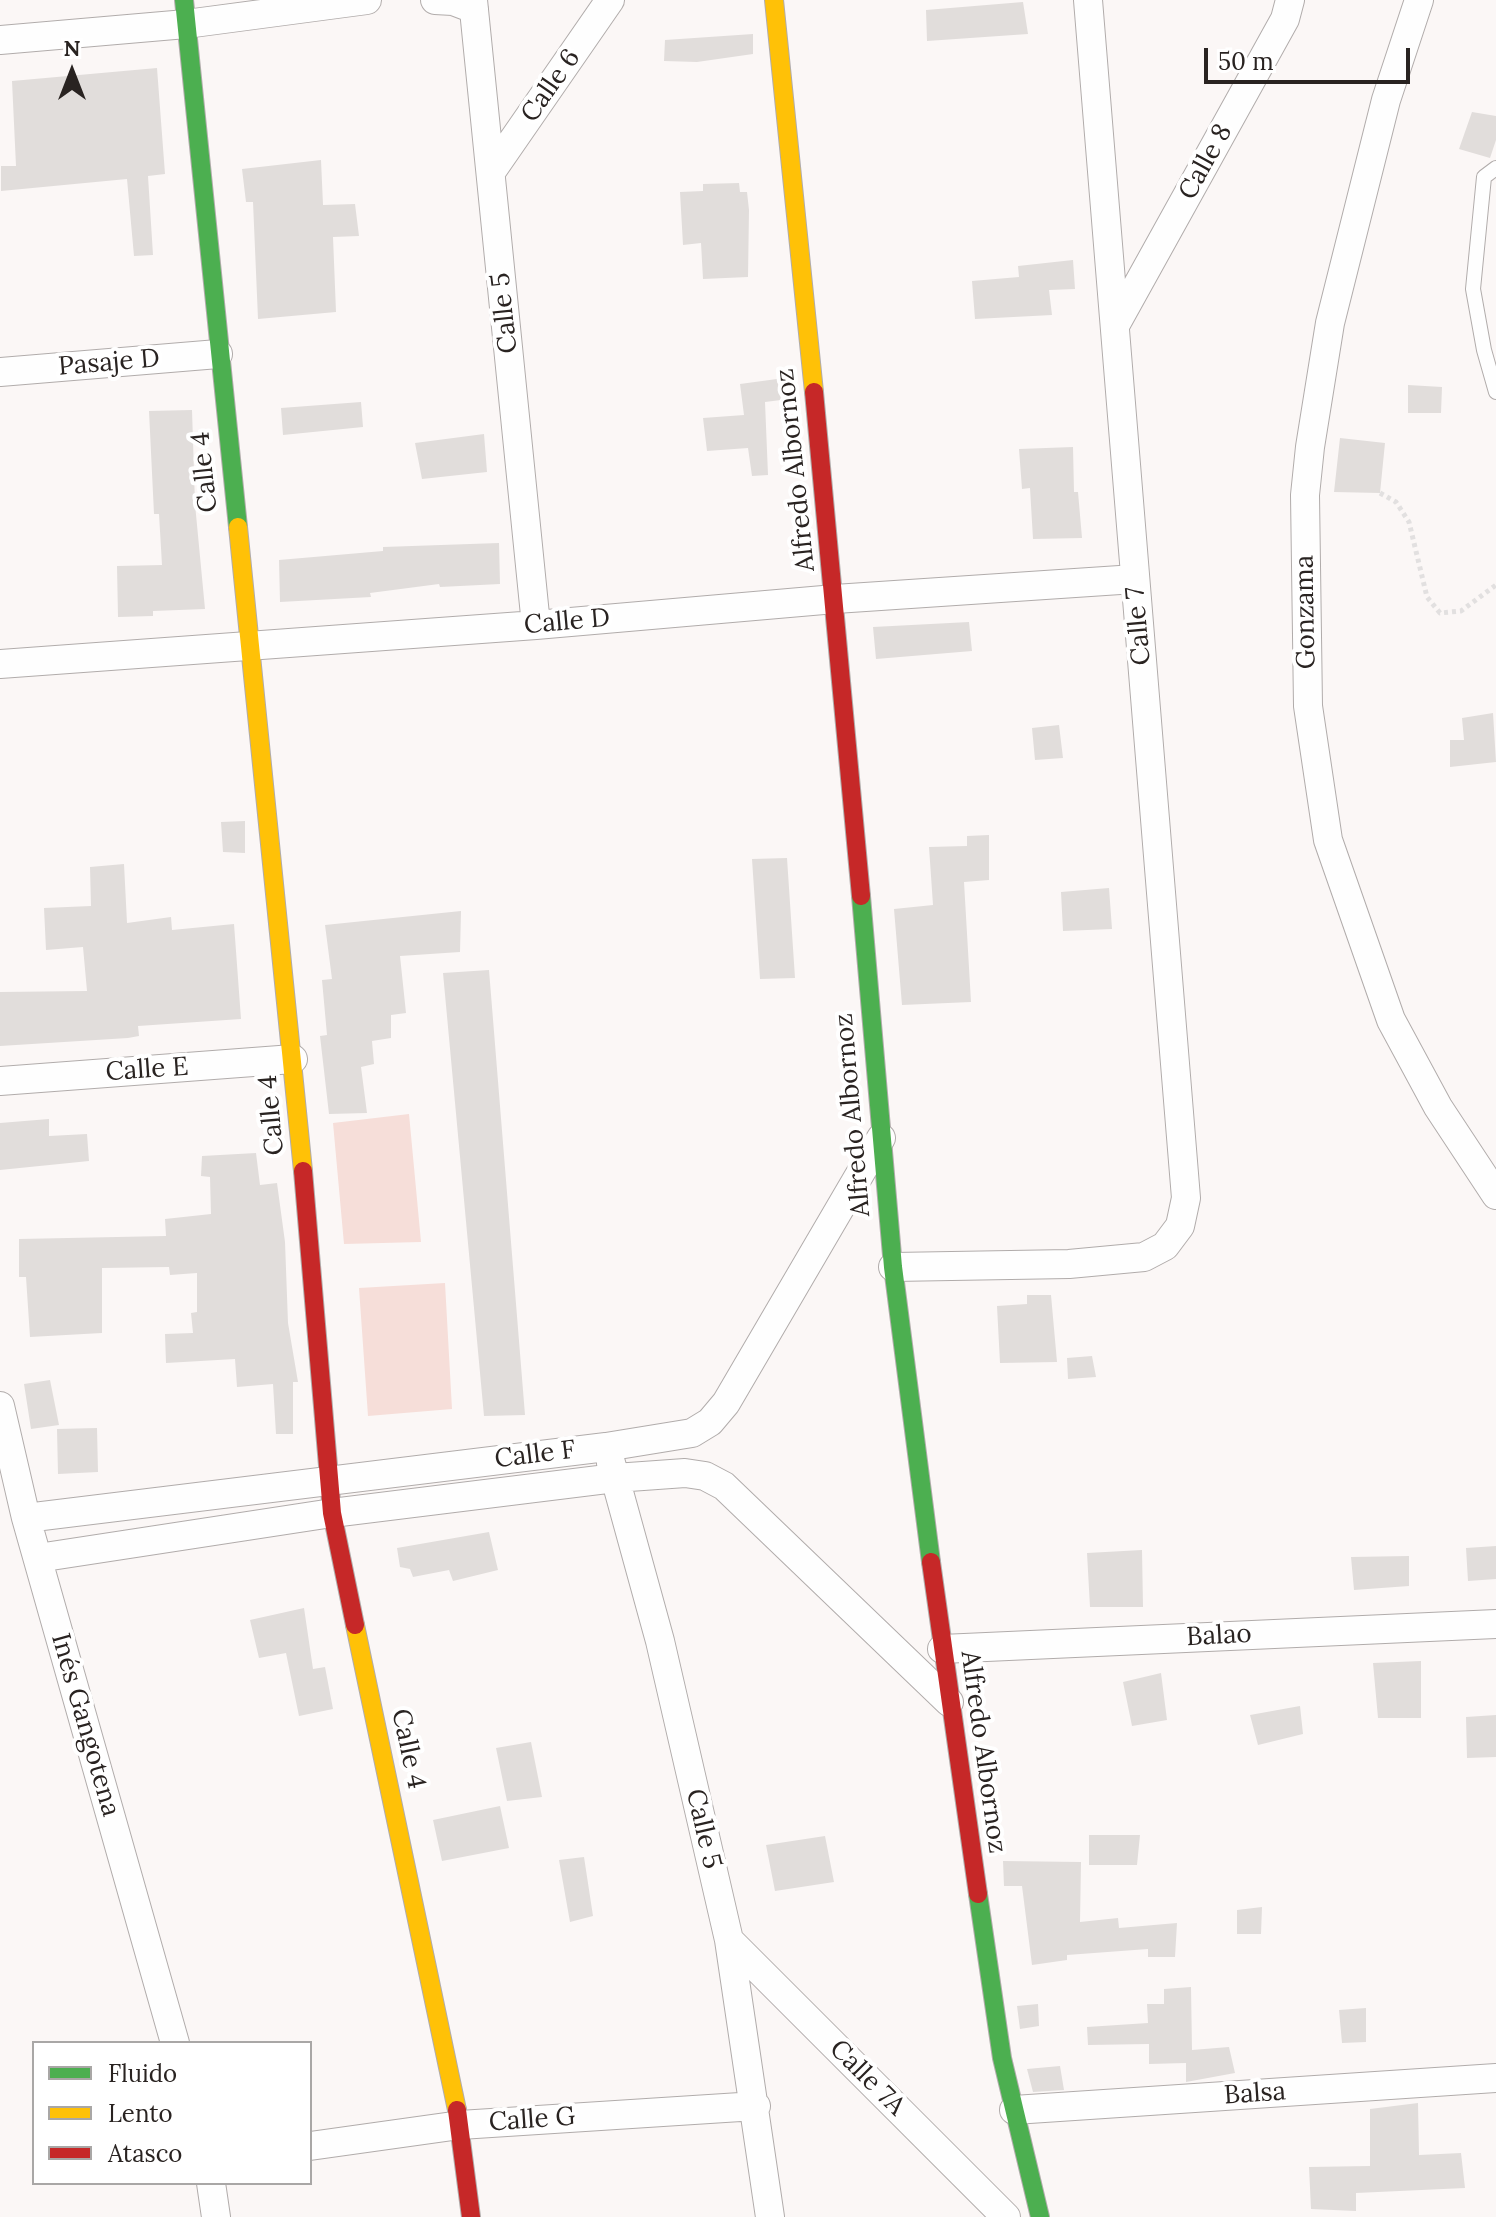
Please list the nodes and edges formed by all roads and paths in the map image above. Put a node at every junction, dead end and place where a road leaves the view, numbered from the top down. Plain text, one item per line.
1 (367, 0) edge
2 (435, 0) edge
3 (610, 0) edge
4 (774, 0) edge
5 (1088, 0) edge
6 (1290, 0) edge
7 (1419, 0) edge
8 (473, 5) edge
9 (185, 12) edge
10 (0, 40) edge
11 (1496, 168) edge
12 (491, 172) junction
13 (1117, 322) junction
14 (218, 354) junction
15 (0, 372) edge
16 (1496, 392) edge
17 (1380, 493) dead end
18 (1135, 579) junction
19 (1496, 585) edge
20 (835, 599) junction
21 (536, 625) junction
22 (250, 645) junction
23 (0, 664) edge
24 (293, 1059) junction
25 (0, 1081) edge
26 (881, 1138) junction
27 (1496, 1195) edge
28 (893, 1267) junction
29 (0, 1406) edge
30 (606, 1447) junction
31 (615, 1478) junction
32 (328, 1479) junction
33 (332, 1513) junction
34 (26, 1518) junction
35 (38, 1558) junction
36 (1496, 1624) edge
37 (942, 1649) junction
38 (949, 1702) junction
39 (729, 1940) junction
40 (174, 2041) edge
41 (1496, 2078) edge
42 (756, 2106) junction
43 (1014, 2110) junction
44 (460, 2125) junction
45 (312, 2146) edge
46 (211, 2185) edge
47 (216, 2217) edge
48 (471, 2217) edge
49 (770, 2217) edge
50 (1006, 2217) edge
51 (1040, 2217) edge

1 - 9 street
2 - 8 street
3 - 12 street, Calle 6
4 - 20 street, Alfredo Albornoz
5 - 13 street, Calle 7
6 - 13 street, Calle 8
7 - 27 street, Gonzama
8 - 12 street, Calle 5
9 - 10 street
9 - 14 street, Calle 4
11 - 16 lane
12 - 21 street, Calle 5
13 - 18 street, Calle 7
14 - 15 street, Pasaje D
14 - 22 street, Calle 4
17 - 19 path
18 - 20 street, Calle D
18 - 28 street, Calle 7
20 - 21 street, Calle D
20 - 26 street, Alfredo Albornoz
21 - 22 street, Calle D
22 - 23 street, Calle D
22 - 24 street, Calle 4
24 - 25 street, Calle E
24 - 32 street, Calle 4
26 - 28 street, Alfredo Albornoz
26 - 30 street, Calle F
28 - 37 street, Alfredo Albornoz
29 - 34 street, Inés Gangotena
30 - 31 street, Calle 5
30 - 32 street, Calle F
31 - 33 street, Calle F
31 - 38 street, Calle F
31 - 39 street, Calle 5
32 - 33 street, Calle 4
32 - 34 street, Calle F
33 - 35 street, Calle F
33 - 44 street, Calle 4
34 - 35 street, Inés Gangotena
35 - 40 street, Inés Gangotena
36 - 37 street, Balao
37 - 38 street, Alfredo Albornoz
38 - 43 street, Alfredo Albornoz
39 - 42 street, Calle 5
39 - 50 street, Calle 7A
41 - 43 street, Balsa
42 - 44 street, Calle G
42 - 49 street, Calle 5
43 - 51 street, Alfredo Albornoz
44 - 45 street, Calle G
44 - 48 street, Calle 4
46 - 47 street

